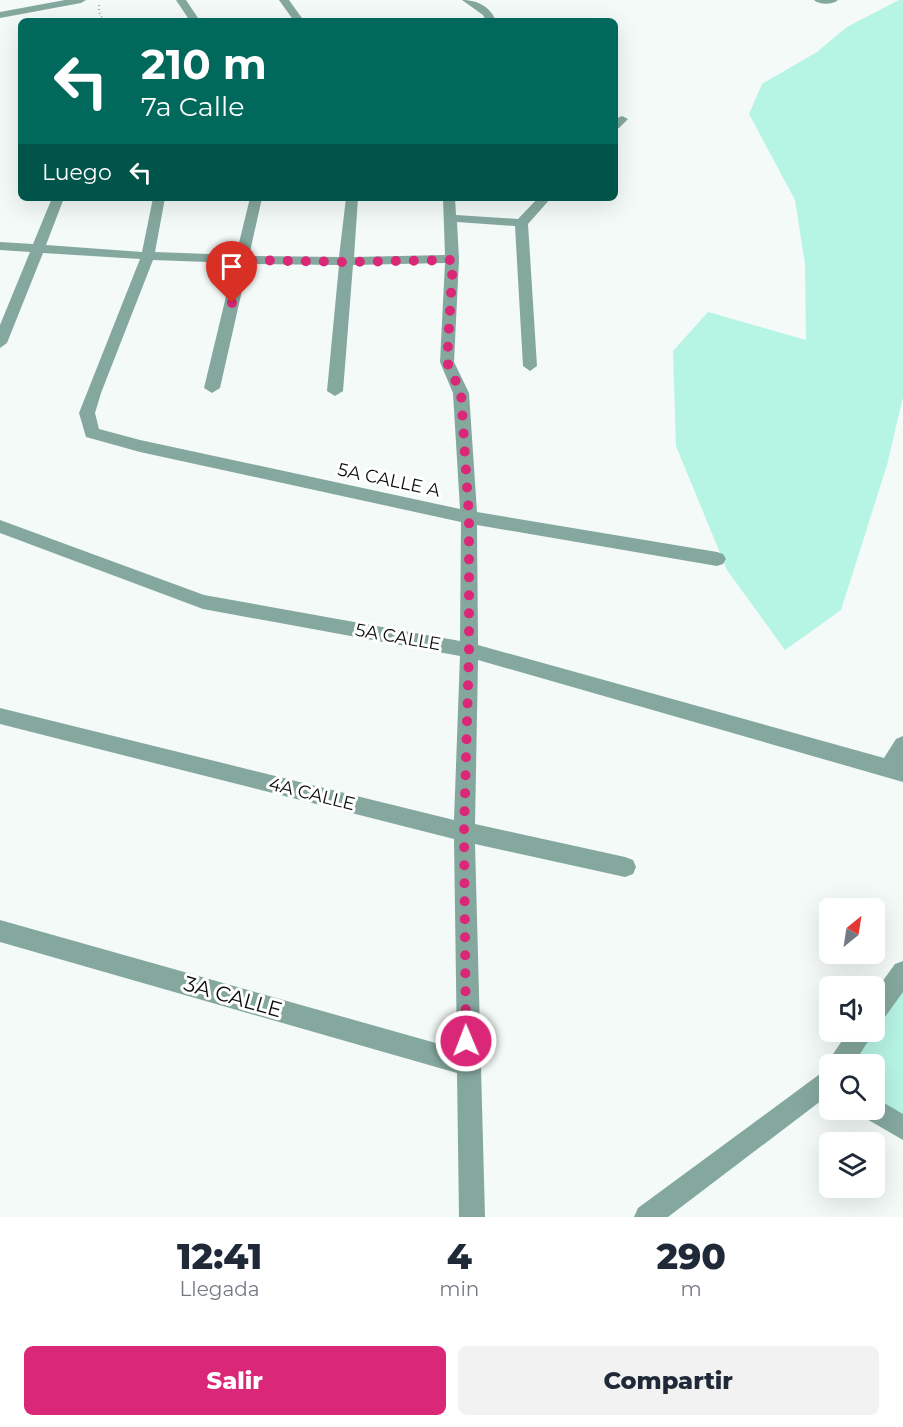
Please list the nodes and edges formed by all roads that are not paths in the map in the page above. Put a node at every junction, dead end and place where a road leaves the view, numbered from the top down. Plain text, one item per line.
1 (81, 0) edge
2 (181, 0) edge
3 (284, 0) edge
4 (467, 0) edge
5 (819, 0) edge
6 (833, 0) edge
7 (0, 15) edge
8 (193, 18) edge
9 (297, 18) edge
10 (490, 18) edge
11 (57, 201) edge
12 (158, 201) edge
13 (255, 201) edge
14 (352, 201) edge
15 (449, 201) edge
16 (542, 201) edge
17 (451, 218) junction
18 (521, 222) junction
19 (0, 246) edge
20 (39, 247) junction
21 (148, 256) junction
22 (242, 260) junction
23 (453, 260) junction
24 (346, 262) junction
25 (0, 343) edge
26 (530, 366) dead end
27 (212, 388) dead end
28 (335, 391) dead end
29 (469, 517) junction
30 (0, 526) edge
31 (717, 559) dead end
32 (469, 650) junction
33 (0, 716) edge
34 (903, 745) edge
35 (896, 771) edge
36 (464, 832) junction
37 (625, 867) dead end
38 (0, 931) edge
39 (903, 972) edge
40 (885, 997) edge
41 (467, 1064) junction
42 (819, 1087) edge
43 (885, 1116) edge
44 (903, 1128) edge
45 (472, 1217) edge
46 (647, 1217) edge

1 - 7 street
2 - 8 street
3 - 9 street
4 - 10 street
5 - 6 street
11 - 20 street
12 - 21 street
13 - 22 street
14 - 24 street
15 - 17 street
16 - 18 street
17 - 18 street
17 - 23 street
18 - 26 street
19 - 20 street
20 - 21 street
20 - 25 street
21 - 22 street
21 - 29 street, 5A CALLE A
22 - 24 street
22 - 27 street
23 - 24 street
23 - 29 street
24 - 28 street
29 - 31 street, 5A CALLE A
29 - 32 street
30 - 32 street, 5A CALLE
32 - 35 street, 5A CALLE
32 - 36 street
33 - 36 street, 4A CALLE
34 - 35 street
36 - 37 street, 4A CALLE
36 - 41 street
38 - 41 street, 3A CALLE
39 - 40 street
41 - 45 street
42 - 46 street
43 - 44 street

